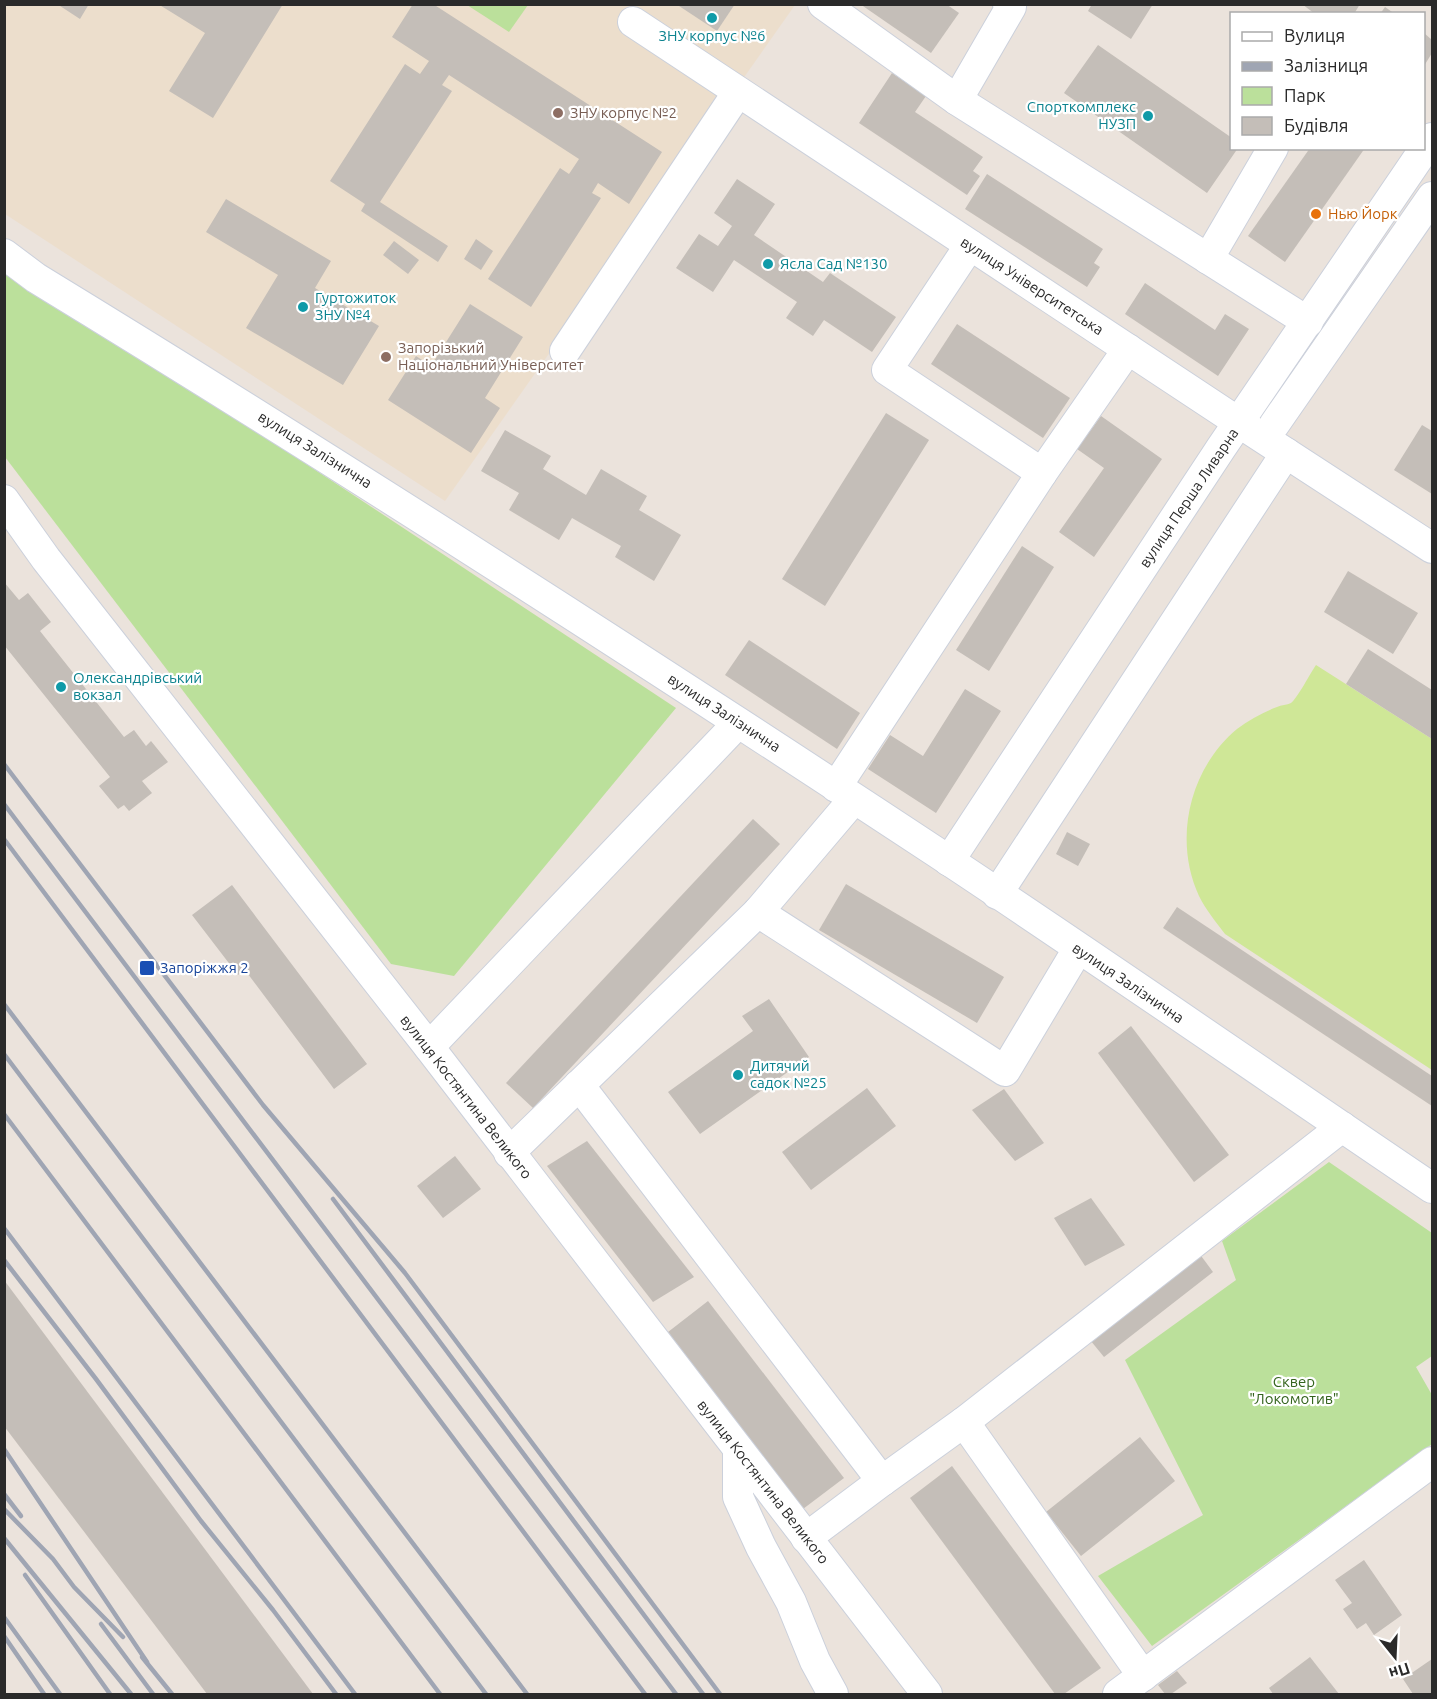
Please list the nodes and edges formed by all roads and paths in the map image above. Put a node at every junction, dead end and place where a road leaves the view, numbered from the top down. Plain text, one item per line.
1 (823, 4) edge
2 (1008, 4) edge
3 (633, 22) dead end
4 (738, 92) junction
5 (957, 100) junction
6 (1272, 150) edge
7 (1424, 150) edge
8 (1432, 197) edge
9 (970, 245) junction
10 (4, 254) edge
11 (1208, 259) junction
12 (1308, 322) junction
13 (1128, 349) junction
14 (565, 351) dead end
15 (1240, 423) junction
16 (1274, 425) dead end
17 (1286, 453) junction
18 (1042, 473) junction
19 (4, 500) edge
20 (1432, 548) edge
21 (738, 723) junction
22 (845, 793) junction
23 (949, 861) junction
24 (998, 894) junction
25 (758, 912) junction
26 (1078, 949) junction
27 (429, 1047) junction
28 (579, 1085) junction
29 (1342, 1127) junction
30 (509, 1153) junction
31 (1432, 1188) edge
32 (964, 1422) junction
33 (738, 1449) junction
34 (1432, 1462) edge
35 (882, 1481) junction
36 (807, 1538) junction
37 (1143, 1676) junction
38 (833, 1695) edge
39 (927, 1695) edge
40 (1119, 1695) edge

1 - 5 street
2 - 5 street
3 - 4 street, вулиця Університетська
4 - 9 street, вулиця Університетська
4 - 14 street
5 - 11 street
6 - 11 street
7 - 12 street, вулиця Перша Ливарна
8 - 16 street
9 - 13 street, вулиця Університетська
9 - 18 street
10 - 21 street, вулиця Залізнична
11 - 12 street
12 - 15 street, вулиця Перша Ливарна
13 - 15 street, вулиця Університетська
13 - 18 street
15 - 17 street, вулиця Університетська
15 - 23 street, вулиця Перша Ливарна
17 - 20 street, вулиця Університетська
17 - 24 street
18 - 22 street
19 - 27 street, вулиця Костянтина Великого
21 - 22 street, вулиця Залізнична
21 - 27 street
22 - 23 street, вулиця Залізнична
22 - 25 street
23 - 24 street, вулиця Залізнична
24 - 26 street, вулиця Залізнична
25 - 26 street
25 - 28 street
26 - 29 street, вулиця Залізнична
27 - 30 street, вулиця Костянтина Великого
28 - 30 street
28 - 35 street
29 - 31 street, вулиця Залізнична
29 - 32 street
30 - 33 street, вулиця Костянтина Великого
32 - 35 street
32 - 37 street
33 - 36 street, вулиця Костянтина Великого
33 - 38 street
34 - 37 street
35 - 36 street
36 - 39 street, вулиця Костянтина Великого
37 - 40 street

